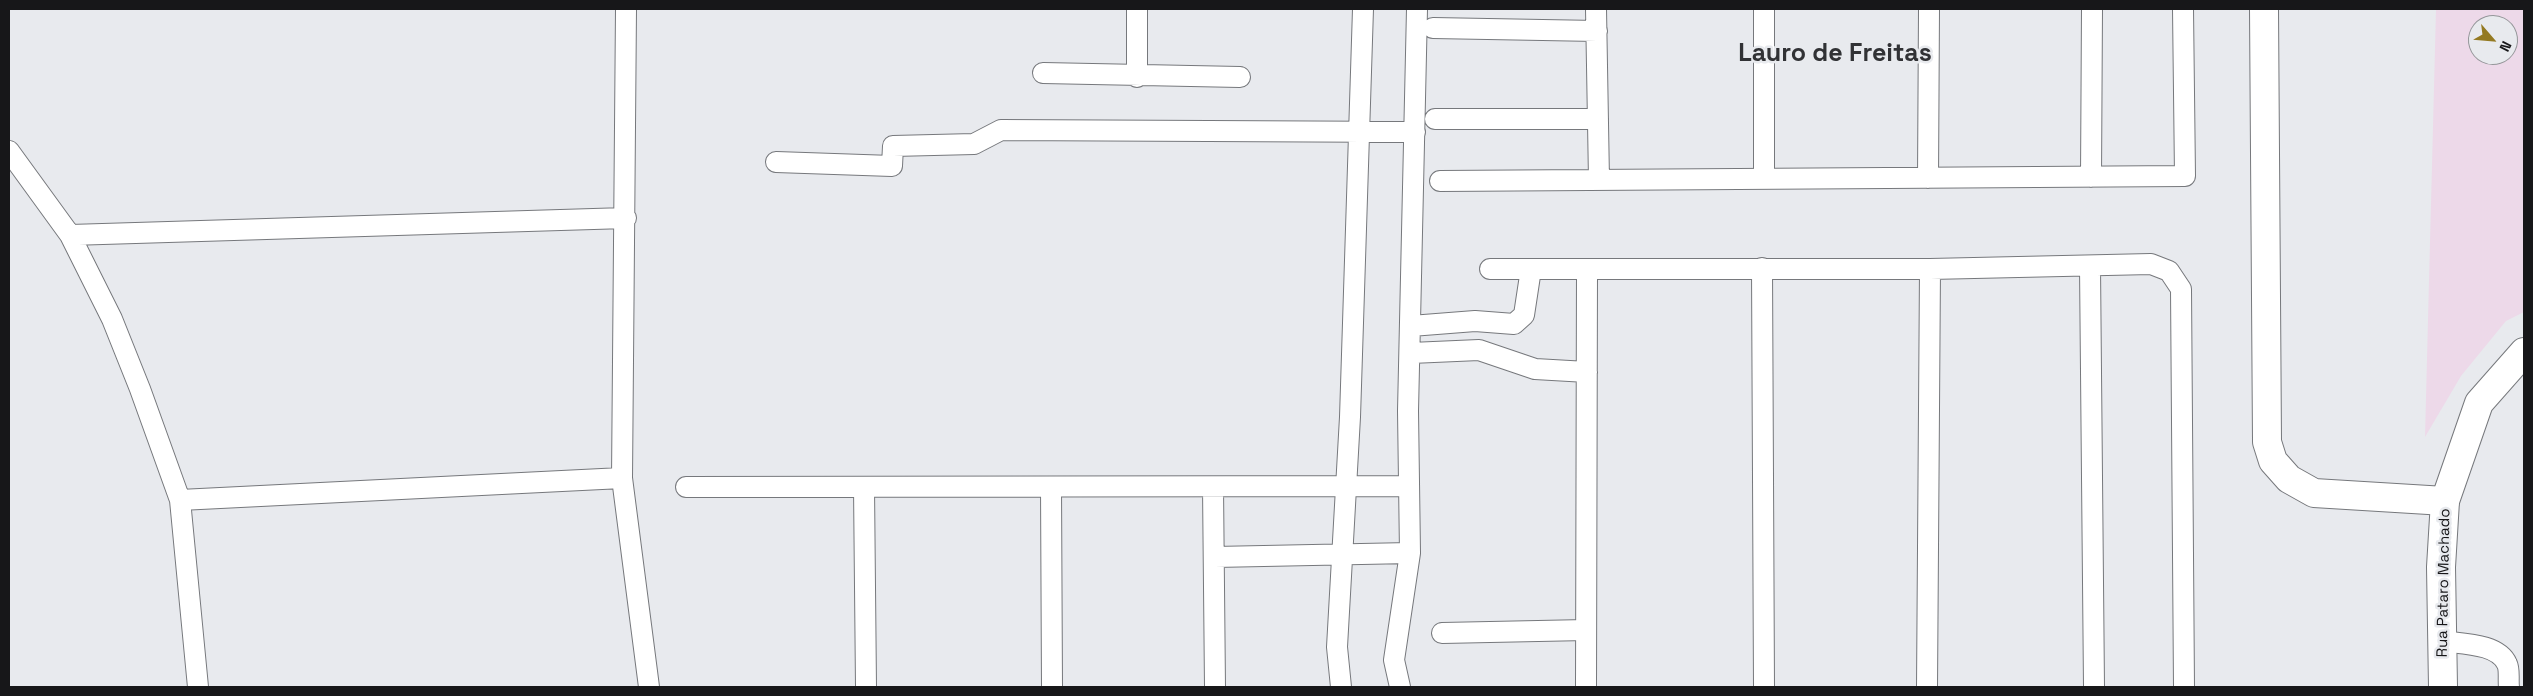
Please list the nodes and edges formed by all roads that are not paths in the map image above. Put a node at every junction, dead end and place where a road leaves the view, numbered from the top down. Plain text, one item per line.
1 (626, 9) edge
2 (1137, 9) edge
3 (1363, 9) edge
4 (1417, 9) edge
5 (1596, 9) edge
6 (1764, 9) edge
7 (1929, 9) edge
8 (2092, 9) edge
9 (2183, 9) edge
10 (2264, 9) edge
11 (1433, 28) dead end
12 (1597, 31) junction
13 (1043, 73) dead end
14 (1137, 77) junction
15 (1240, 77) dead end
16 (1436, 119) dead end
17 (1598, 119) junction
18 (1360, 131) junction
19 (1415, 132) junction
20 (9, 151) edge
21 (776, 162) dead end
22 (2091, 177) junction
23 (1928, 178) junction
24 (1764, 179) junction
25 (1599, 180) junction
26 (1440, 181) dead end
27 (626, 218) junction
28 (70, 235) junction
29 (2090, 267) junction
30 (1762, 268) junction
31 (1531, 269) junction
32 (1930, 269) junction
33 (1490, 270) dead end
34 (1587, 270) junction
35 (1411, 326) junction
36 (1411, 352) junction
37 (2524, 352) edge
38 (1587, 372) junction
39 (622, 478) junction
40 (1346, 486) junction
41 (1409, 486) junction
42 (686, 487) dead end
43 (864, 487) junction
44 (1051, 487) junction
45 (1213, 487) junction
46 (180, 500) junction
47 (2445, 502) junction
48 (1410, 553) junction
49 (1342, 554) junction
50 (1215, 557) junction
51 (1586, 630) junction
52 (1442, 633) dead end
53 (2442, 640) junction
54 (198, 687) edge
55 (649, 687) edge
56 (866, 687) edge
57 (1052, 687) edge
58 (1215, 687) edge
59 (1341, 687) edge
60 (1400, 687) edge
61 (1586, 687) edge
62 (1764, 687) edge
63 (1927, 687) edge
64 (2094, 687) edge
65 (2184, 687) edge
66 (2443, 687) edge
67 (2509, 687) edge

1 - 27 lane
2 - 14 lane
3 - 18 lane
4 - 19 lane
5 - 12 lane
6 - 24 lane
7 - 23 lane
8 - 22 lane
9 - 22 lane
10 - 47 street
11 - 12 lane
12 - 17 lane
13 - 14 lane
14 - 15 lane
16 - 17 lane
17 - 25 lane
18 - 19 lane
18 - 21 lane
18 - 40 lane
19 - 35 lane
20 - 28 lane
22 - 23 lane
23 - 24 lane
24 - 25 lane
25 - 26 lane
27 - 28 lane
27 - 39 lane
28 - 46 lane
29 - 32 lane
29 - 64 lane
29 - 65 lane
30 - 32 lane
30 - 34 lane
30 - 62 lane
31 - 33 lane
31 - 34 lane
31 - 35 lane
32 - 63 lane
34 - 38 lane
35 - 36 lane
36 - 38 lane
36 - 41 lane
37 - 47 street, Rua Pataro Machado
38 - 51 lane
39 - 46 lane
39 - 55 lane
40 - 41 lane
40 - 45 lane
40 - 49 lane
41 - 48 lane
42 - 43 lane
43 - 44 lane
43 - 56 lane
44 - 45 lane
44 - 57 lane
45 - 50 lane
46 - 54 lane
47 - 53 street, Rua Pataro Machado
48 - 49 lane
48 - 60 lane
49 - 50 lane
49 - 59 lane
50 - 58 lane
51 - 52 lane
51 - 61 lane
53 - 66 street, Rua Pataro Machado
53 - 67 lane

